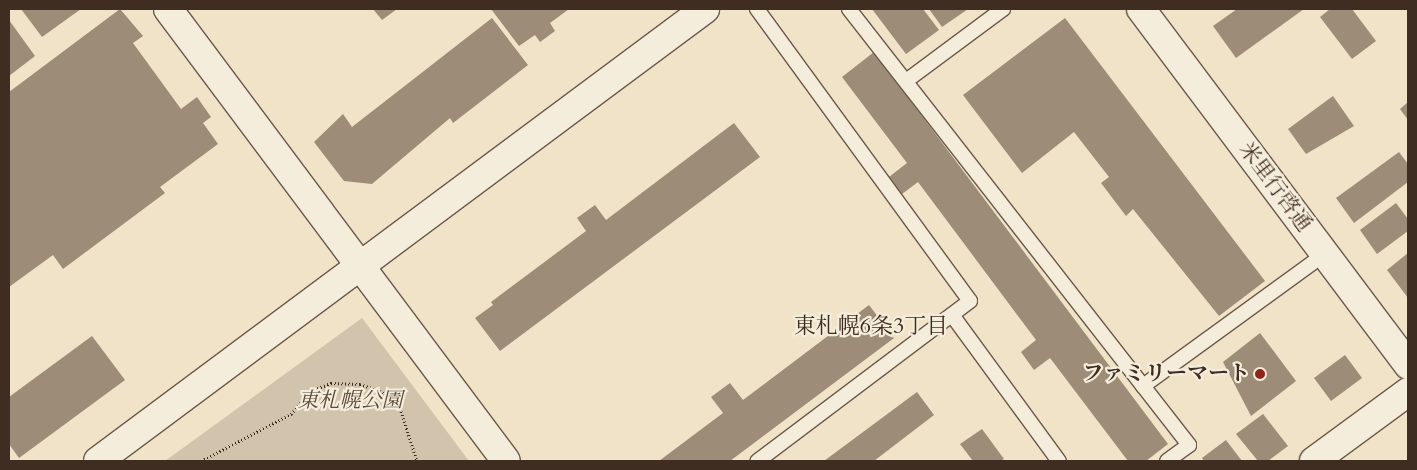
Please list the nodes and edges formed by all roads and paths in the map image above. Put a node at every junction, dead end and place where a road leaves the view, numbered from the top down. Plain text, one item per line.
1 (168, 9) edge
2 (705, 9) edge
3 (757, 9) edge
4 (849, 9) edge
5 (1003, 9) edge
6 (1141, 9) edge
7 (906, 81) junction
8 (1325, 254) junction
9 (360, 265) junction
10 (952, 315) junction
11 (1408, 366) edge
12 (1143, 386) junction
13 (1408, 392) edge
14 (98, 461) edge
15 (201, 461) edge
16 (417, 461) edge
17 (506, 461) edge
18 (758, 461) edge
19 (1059, 461) edge
20 (1167, 461) edge
21 (1314, 461) edge

1 - 9 street
2 - 9 street
3 - 10 lane
4 - 7 lane
5 - 7 lane
6 - 8 street, 米里行啓通
7 - 12 lane
8 - 11 street, 米里行啓通
8 - 12 lane
9 - 14 street
9 - 17 street
10 - 18 lane
10 - 19 lane
12 - 20 lane
13 - 21 street
15 - 16 path

